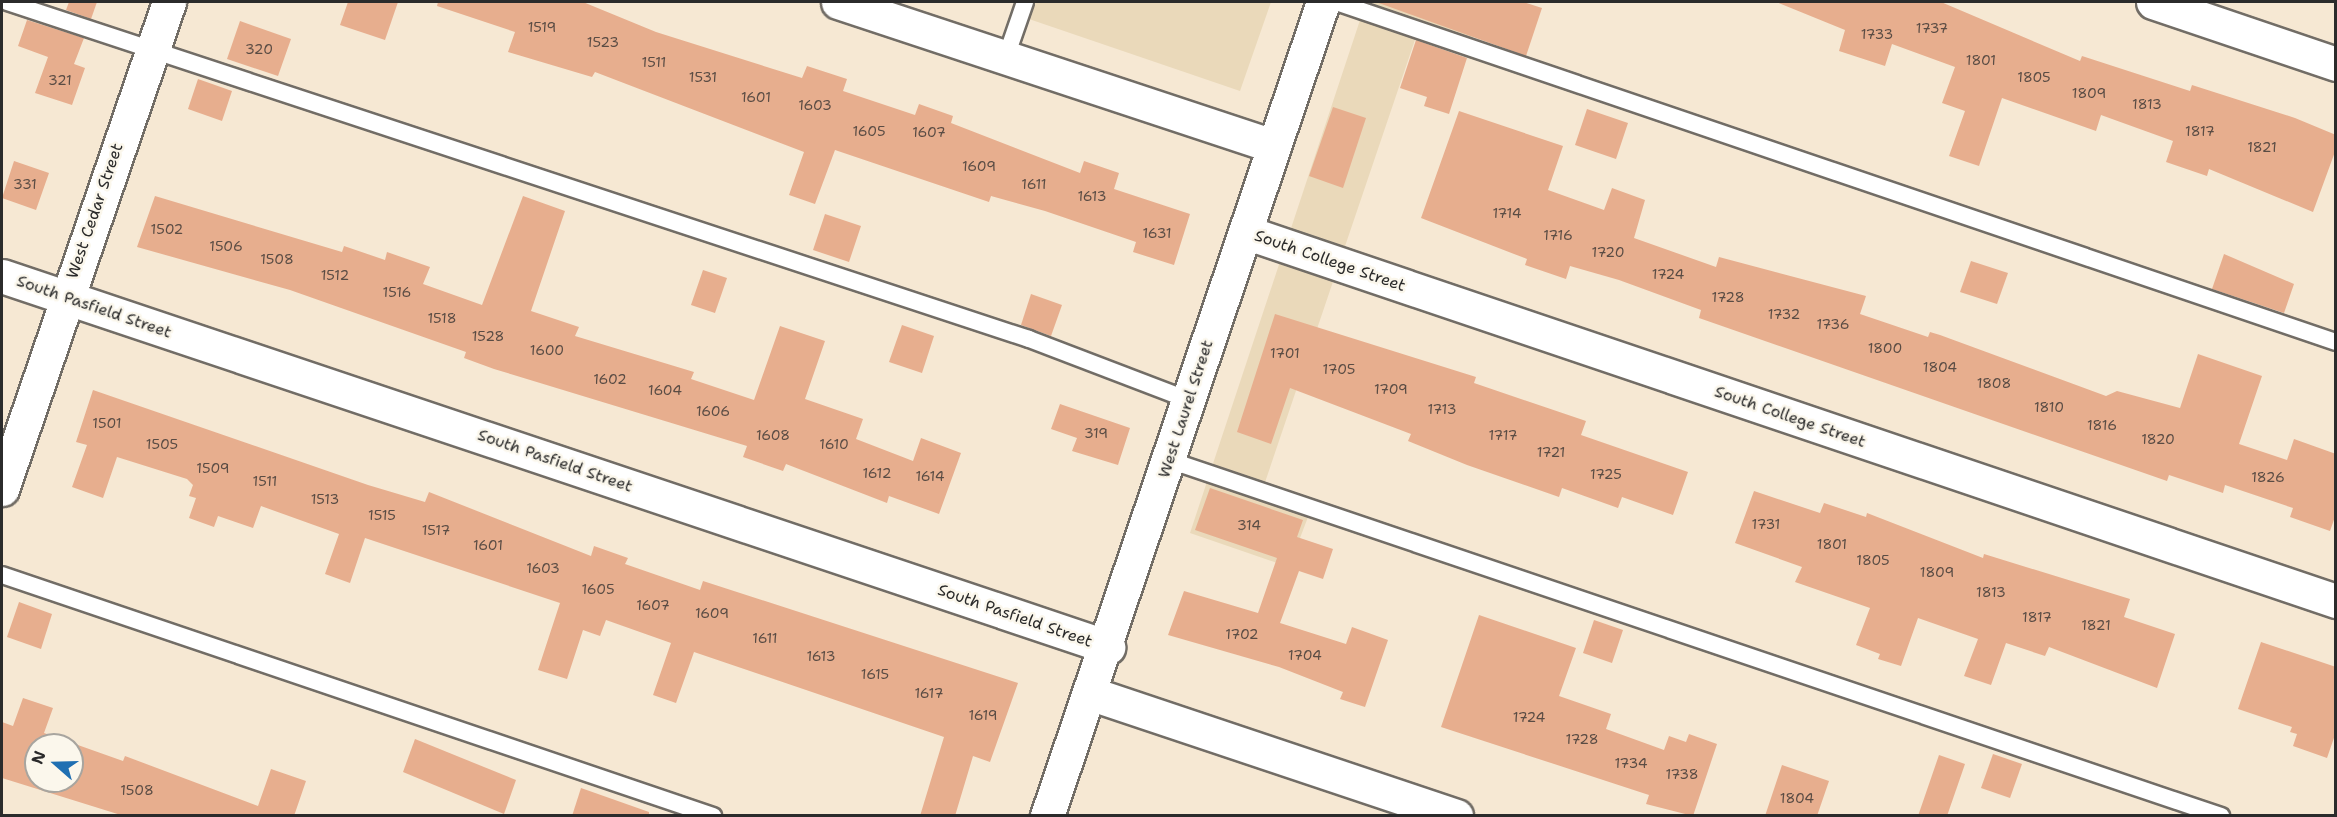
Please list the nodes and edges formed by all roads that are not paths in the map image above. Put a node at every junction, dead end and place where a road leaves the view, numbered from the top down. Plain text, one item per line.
1 (7, 2) edge
2 (169, 2) edge
3 (838, 2) edge
4 (1025, 2) edge
5 (1323, 2) edge
6 (1336, 2) edge
7 (2153, 2) edge
8 (152, 50) junction
9 (1006, 57) junction
10 (2336, 64) edge
11 (1274, 147) junction
12 (1245, 232) junction
13 (2, 276) edge
14 (65, 297) junction
15 (2336, 342) edge
16 (1189, 400) junction
17 (1169, 460) junction
18 (2, 489) edge
19 (2, 575) edge
20 (2336, 601) edge
21 (1108, 647) junction
22 (1092, 694) junction
23 (713, 816) edge
24 (1047, 816) edge
25 (1456, 816) edge
26 (2221, 816) edge

1 - 8 lane
2 - 8 street, West Cedar Street
3 - 9 street
4 - 9 lane
5 - 11 street, West Laurel Street
6 - 15 lane
7 - 10 street
8 - 14 street, West Cedar Street
8 - 16 lane
9 - 11 street
11 - 12 street, West Laurel Street
12 - 16 street, West Laurel Street
12 - 20 street, South College Street
13 - 14 street, South Pasfield Street
14 - 18 street, West Cedar Street
14 - 21 street, South Pasfield Street
16 - 17 street, West Laurel Street
17 - 21 street, West Laurel Street
17 - 26 lane
19 - 23 lane
21 - 22 street, West Laurel Street
22 - 24 street, West Laurel Street
22 - 25 street

